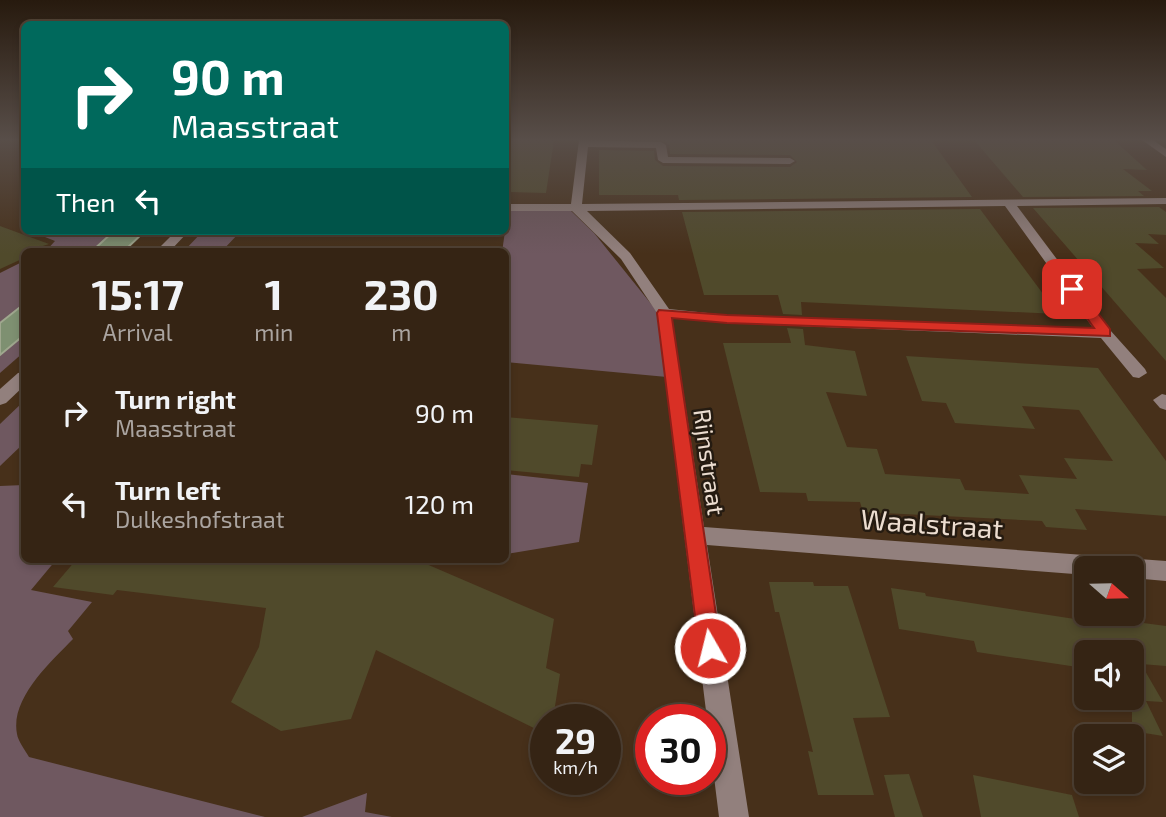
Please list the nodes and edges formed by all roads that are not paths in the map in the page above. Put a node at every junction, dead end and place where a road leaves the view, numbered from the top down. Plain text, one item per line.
1 (580, 178) edge
2 (1166, 201) edge
3 (1008, 202) junction
4 (509, 208) edge
5 (576, 208) junction
6 (179, 235) edge
7 (166, 248) edge
8 (664, 313) junction
9 (1105, 332) junction
10 (1139, 373) dead end
11 (21, 380) edge
12 (0, 399) edge
13 (694, 535) junction
14 (1166, 571) edge
15 (734, 817) edge

1 - 5 street
2 - 3 street
3 - 5 street
3 - 9 street
4 - 5 street
5 - 8 street, Rijnstraat
6 - 7 street
8 - 9 street
8 - 13 street, Rijnstraat
9 - 10 street
11 - 12 street
13 - 14 street, Waalstraat
13 - 15 street, Rijnstraat

